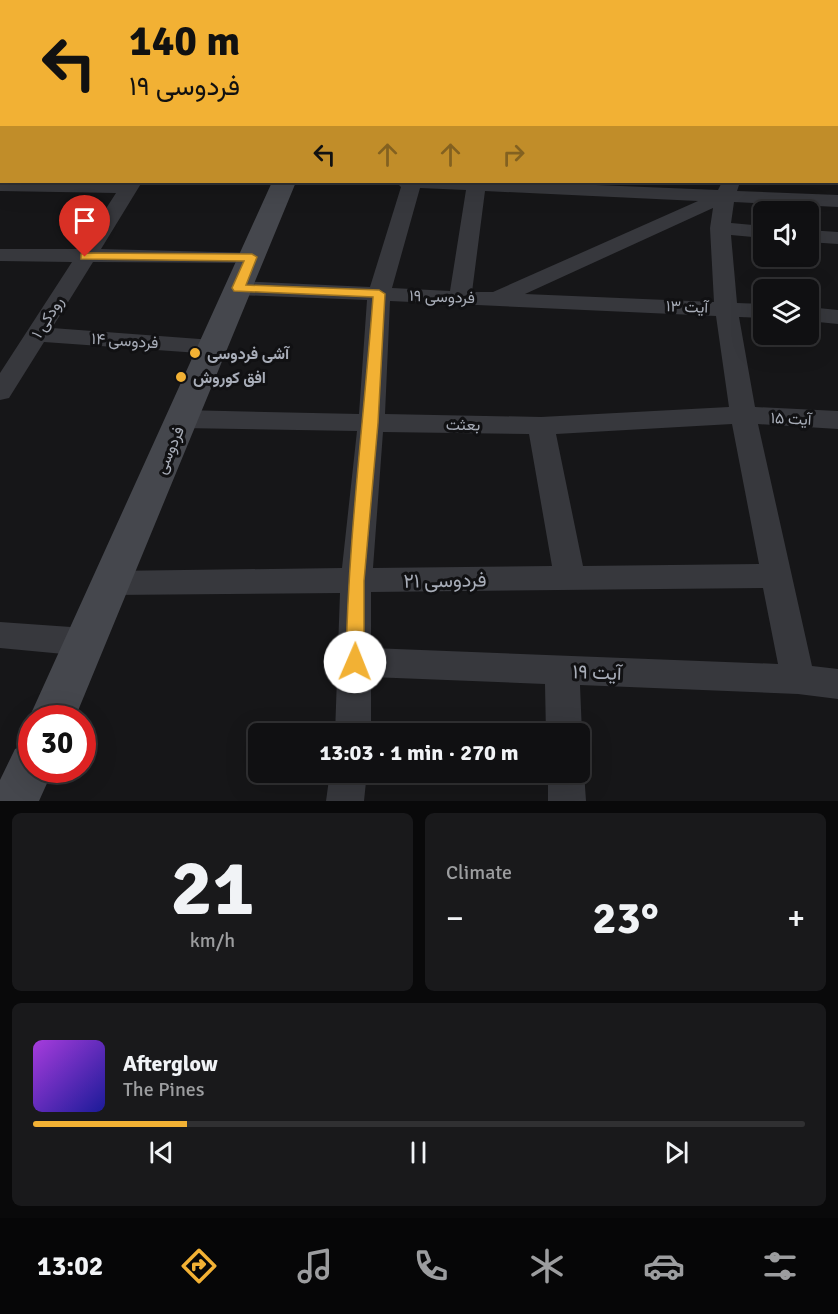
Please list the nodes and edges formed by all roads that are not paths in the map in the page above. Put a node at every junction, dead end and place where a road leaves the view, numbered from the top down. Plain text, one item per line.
1 (284, 183) edge
2 (412, 183) edge
3 (444, 183) edge
4 (476, 184) junction
5 (0, 185) edge
6 (131, 185) edge
7 (728, 189) edge
8 (838, 201) edge
9 (720, 228) junction
10 (753, 231) edge
11 (819, 237) edge
12 (838, 238) edge
13 (0, 255) edge
14 (85, 257) junction
15 (245, 273) junction
16 (379, 294) junction
17 (460, 297) junction
18 (496, 298) junction
19 (610, 303) joint
20 (726, 308) junction
21 (753, 310) edge
22 (819, 315) edge
23 (838, 317) edge
24 (36, 334) junction
25 (213, 347) junction
26 (10, 359) edge
27 (0, 392) edge
28 (743, 416) junction
29 (182, 419) junction
30 (838, 420) edge
31 (371, 423) junction
32 (541, 426) junction
33 (778, 576) junction
34 (570, 578) junction
35 (356, 581) junction
36 (111, 583) junction
37 (0, 635) edge
38 (86, 642) junction
39 (355, 662) junction
40 (562, 670) junction
41 (798, 679) junction
42 (838, 684) edge
43 (58, 705) edge
44 (353, 723) edge
45 (564, 723) edge
46 (23, 783) edge
47 (347, 783) edge
48 (566, 783) edge
49 (15, 801) edge
50 (345, 801) edge
51 (567, 801) edge

1 - 15 main road, فردوسی
2 - 16 street
3 - 4 street
4 - 7 street
4 - 17 street
5 - 6 street
6 - 14 street, رودکی ۱
7 - 8 street
7 - 9 street
7 - 18 street
9 - 10 street
9 - 20 street
11 - 12 street
13 - 14 street, فردوسی ۱۹
14 - 15 street, فردوسی ۱۹
14 - 24 street, رودکی ۱
15 - 16 street, فردوسی ۱۹
15 - 25 main road, فردوسی
16 - 17 street, فردوسی ۱۹
16 - 31 street
17 - 18 street, فردوسی ۱۹
18 - 19 street, فردوسی ۱۹
19 - 20 street, آیت ۱۳
20 - 21 street, آیت ۱۳
20 - 28 street
22 - 23 street
24 - 25 street, فردوسی ۱۴
24 - 26 street, رودکی ۱
25 - 29 main road, فردوسی
26 - 27 street, رودکی ۱
28 - 30 street, آیت ۱۵
28 - 32 street, بعثت
28 - 33 street
29 - 31 street, بعثت
29 - 36 main road, فردوسی
31 - 32 street, بعثت
31 - 35 street
32 - 34 street
33 - 34 street, فردوسی ۲۱
33 - 41 street
34 - 35 street, فردوسی ۲۱
35 - 36 street, فردوسی ۲۱
35 - 39 street
36 - 38 main road, فردوسی
37 - 38 street
38 - 43 main road, فردوسی
39 - 40 street, آیت ۱۹
39 - 44 street
40 - 41 street, آیت ۱۹
40 - 45 street
41 - 42 street, آیت ۱۹
46 - 49 main road
47 - 50 street
48 - 51 street

